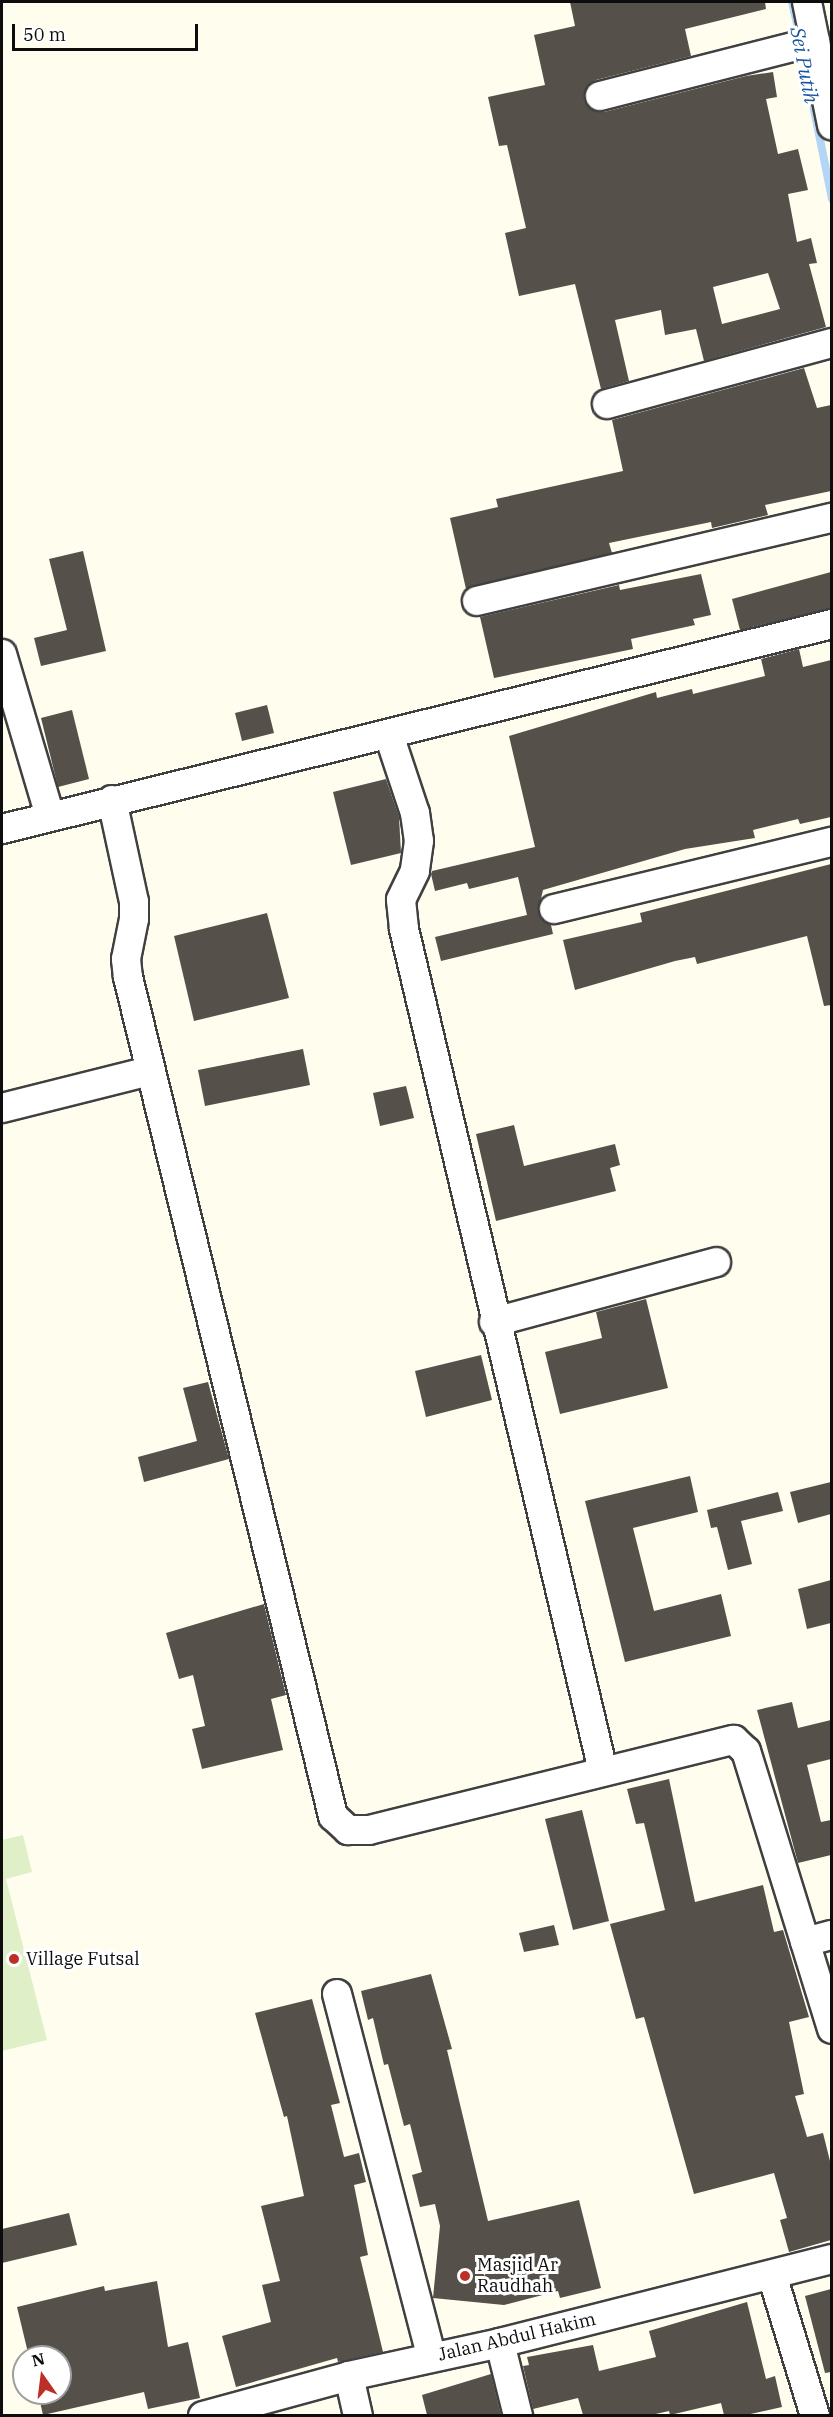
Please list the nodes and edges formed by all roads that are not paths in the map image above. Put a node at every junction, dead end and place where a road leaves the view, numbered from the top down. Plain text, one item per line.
1 (807, 2) edge
2 (806, 43) junction
3 (600, 96) dead end
4 (831, 125) edge
5 (831, 343) edge
6 (607, 404) dead end
7 (831, 518) edge
8 (477, 601) dead end
9 (831, 624) edge
10 (2, 654) edge
11 (389, 735) junction
12 (112, 800) junction
13 (50, 816) junction
14 (2, 829) edge
15 (831, 842) edge
16 (554, 909) dead end
17 (149, 1071) junction
18 (2, 1108) edge
19 (716, 1262) dead end
20 (494, 1322) junction
21 (603, 1771) junction
22 (818, 1939) edge
23 (337, 1994) dead end
24 (831, 2029) edge
25 (831, 2259) edge
26 (772, 2275) junction
27 (500, 2343) junction
28 (431, 2356) junction
29 (349, 2376) junction
30 (205, 2415) edge
31 (358, 2415) edge
32 (518, 2415) edge
33 (816, 2415) edge

1 - 2 street
2 - 3 street
2 - 4 street
5 - 6 street
7 - 8 street
9 - 11 street
10 - 13 street
11 - 12 street
11 - 20 street
12 - 13 street
12 - 17 street
13 - 14 street
15 - 16 street
17 - 18 street
17 - 21 street
19 - 20 street
20 - 21 street
21 - 22 street
22 - 24 street
23 - 28 street
25 - 26 street, Jalan Abdul Hakim
26 - 27 street, Jalan Abdul Hakim
26 - 33 street
27 - 28 street, Jalan Abdul Hakim
27 - 32 street
28 - 29 street, Jalan Abdul Hakim
29 - 30 street, Jalan Abdul Hakim
29 - 31 street

